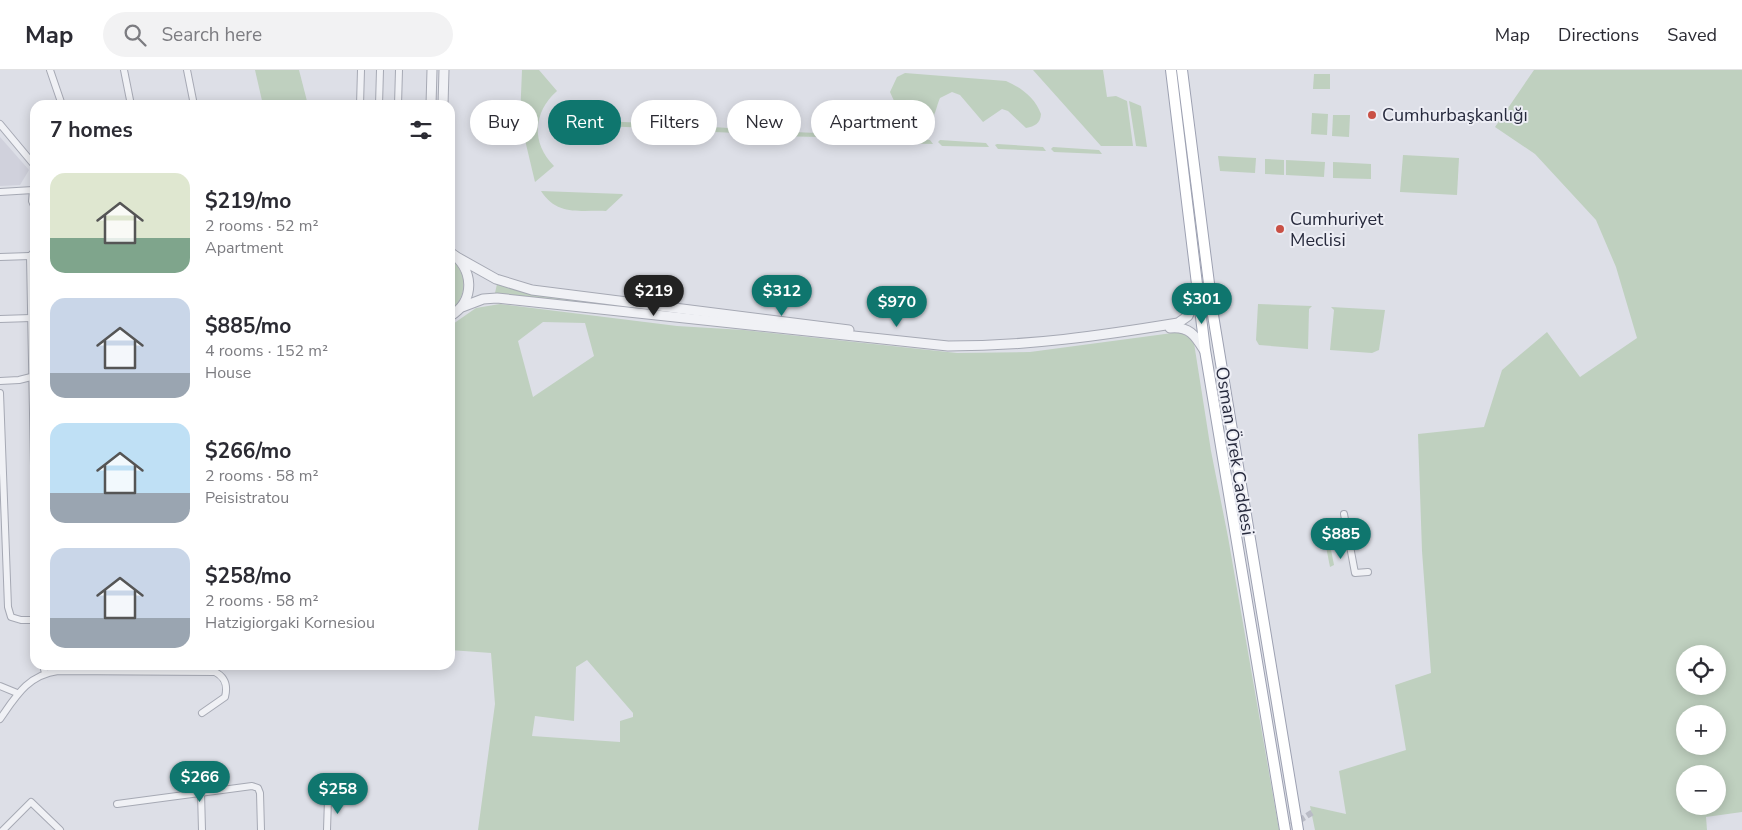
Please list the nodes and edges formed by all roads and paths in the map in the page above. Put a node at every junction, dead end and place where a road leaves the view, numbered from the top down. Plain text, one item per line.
1 (50, 70) edge
2 (124, 70) edge
3 (187, 70) edge
4 (361, 70) edge
5 (380, 70) edge
6 (399, 70) edge
7 (432, 70) edge
8 (444, 70) edge
9 (1171, 70) edge
10 (1182, 70) edge
11 (60, 100) edge
12 (131, 100) edge
13 (193, 100) edge
14 (360, 100) edge
15 (379, 100) edge
16 (398, 100) edge
17 (432, 100) edge
18 (443, 100) edge
19 (0, 124) edge
20 (30, 160) edge
21 (30, 190) edge
22 (0, 192) edge
23 (30, 253) edge
24 (455, 254) edge
25 (455, 255) edge
26 (0, 257) edge
27 (1197, 296) junction
28 (462, 307) junction
29 (455, 312) edge
30 (30, 318) edge
31 (0, 320) edge
32 (1111, 334) junction
33 (973, 346) junction
34 (1204, 350) junction
35 (30, 377) edge
36 (0, 381) edge
37 (0, 393) edge
38 (1344, 514) dead end
39 (1368, 572) dead end
40 (30, 620) edge
41 (44, 670) edge
42 (83, 670) edge
43 (209, 670) edge
44 (45, 673) junction
45 (0, 686) edge
46 (17, 693) junction
47 (202, 713) dead end
48 (0, 719) edge
49 (201, 792) junction
50 (328, 799) dead end
51 (117, 804) dead end
52 (3, 830) edge
53 (60, 830) edge
54 (202, 830) edge
55 (261, 830) edge
56 (327, 830) edge
57 (1285, 830) edge
58 (1298, 830) edge

1 - 11 street
2 - 12 street
3 - 13 street
4 - 14 street
5 - 15 street
6 - 16 street
7 - 17 street
8 - 18 street
9 - 27 main road, Osman Örek Caddesi
10 - 58 main road, Osman Örek Caddesi
19 - 20 street
21 - 22 street
23 - 26 street
24 - 33 street
25 - 28 street
27 - 32 street
27 - 34 main road, Osman Örek Caddesi
28 - 29 street
28 - 33 street
30 - 31 street
32 - 33 street
32 - 34 street
34 - 57 main road, Osman Örek Caddesi
35 - 36 street
37 - 40 street
38 - 39 street
41 - 44 street
42 - 44 street
43 - 47 street
44 - 46 street
45 - 46 street
46 - 48 street
49 - 51 street
49 - 54 street
49 - 55 street
50 - 56 street
52 - 53 street

